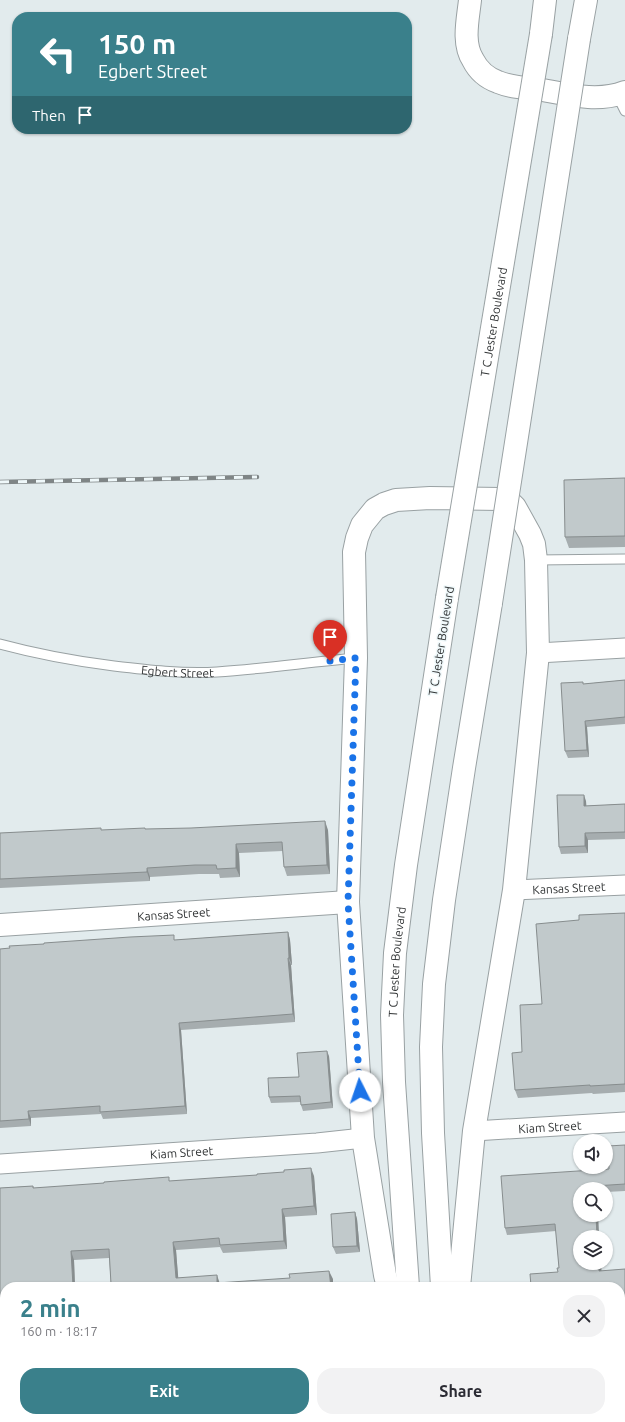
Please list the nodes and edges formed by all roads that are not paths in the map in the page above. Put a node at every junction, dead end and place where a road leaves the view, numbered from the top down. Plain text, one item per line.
1 (470, 0) edge
2 (545, 0) edge
3 (586, 0) edge
4 (622, 99) edge
5 (625, 559) edge
6 (536, 560) junction
7 (0, 644) edge
8 (625, 648) edge
9 (538, 653) junction
10 (356, 658) junction
11 (625, 884) edge
12 (514, 890) junction
13 (348, 902) junction
14 (0, 925) edge
15 (625, 1122) edge
16 (474, 1131) junction
17 (363, 1138) junction
18 (0, 1164) edge
19 (387, 1282) edge
20 (408, 1282) edge
21 (442, 1282) edge
22 (459, 1282) edge

1 - 4 main road
2 - 20 main road, T C Jester Boulevard, bridge
3 - 21 main road, bridge
5 - 6 lane
6 - 9 main road
6 - 10 main road
7 - 10 lane, Egbert Street
8 - 9 street
9 - 12 main road
10 - 13 main road
11 - 12 street, Kansas Street
12 - 16 main road
13 - 14 main road, Kansas Street
13 - 17 main road
15 - 16 street, Kiam Street
16 - 22 main road
17 - 18 street, Kiam Street
17 - 19 main road

